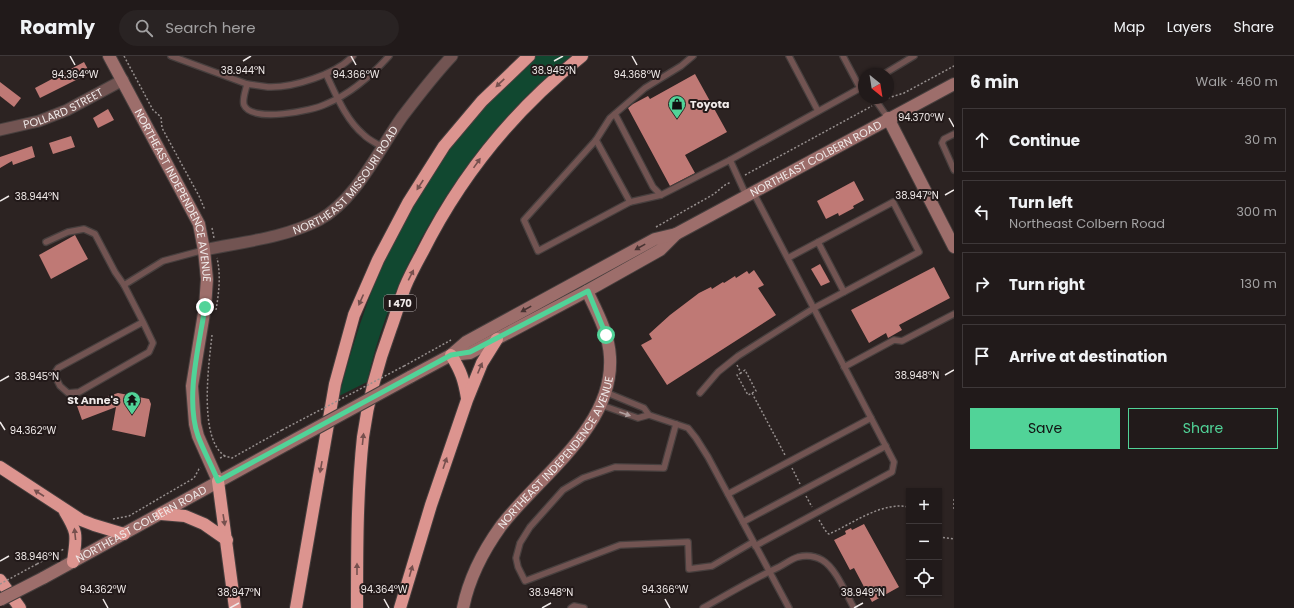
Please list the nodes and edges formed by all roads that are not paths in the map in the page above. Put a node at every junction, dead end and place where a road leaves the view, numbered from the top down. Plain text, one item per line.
1 (109, 56) edge
2 (171, 56) edge
3 (353, 56) edge
4 (389, 56) edge
5 (452, 56) edge
6 (529, 56) edge
7 (582, 56) edge
8 (693, 56) edge
9 (789, 56) edge
10 (843, 56) edge
11 (914, 56) edge
12 (894, 68) edge
13 (326, 74) junction
14 (123, 80) junction
15 (858, 80) edge
16 (247, 84) junction
17 (954, 84) edge
18 (858, 89) edge
19 (337, 98) junction
20 (878, 104) edge
21 (818, 111) junction
22 (615, 114) junction
23 (888, 118) junction
24 (0, 130) edge
25 (954, 134) edge
26 (596, 140) junction
27 (382, 147) junction
28 (730, 160) junction
29 (954, 170) edge
30 (749, 193) junction
31 (661, 195) junction
32 (630, 202) junction
33 (676, 234) junction
34 (46, 242) dead end
35 (818, 242) junction
36 (954, 247) edge
37 (204, 250) junction
38 (788, 258) junction
39 (124, 285) junction
40 (588, 291) junction
41 (844, 292) junction
42 (814, 308) junction
43 (954, 314) edge
44 (143, 322) junction
45 (497, 339) junction
46 (451, 355) junction
47 (844, 366) junction
48 (605, 392) junction
49 (700, 392) dead end
50 (467, 400) junction
51 (601, 405) junction
52 (649, 415) junction
53 (871, 418) junction
54 (676, 424) junction
55 (886, 446) junction
56 (0, 467) edge
57 (218, 481) junction
58 (728, 494) junction
59 (63, 508) junction
60 (161, 514) junction
61 (743, 522) junction
62 (124, 534) junction
63 (227, 540) junction
64 (754, 544) junction
65 (72, 562) junction
66 (769, 571) junction
67 (0, 580) edge
68 (0, 600) edge
69 (20, 608) edge
70 (235, 608) edge
71 (296, 608) edge
72 (357, 608) edge
73 (400, 608) edge
74 (463, 608) edge
75 (571, 608) edge
76 (584, 608) edge
77 (703, 608) edge
78 (788, 608) edge
79 (854, 608) edge

1 - 14 main road, NORTHEAST INDEPENDENCE AVENUE
2 - 16 lane
3 - 13 lane
4 - 19 lane
5 - 27 street, NORTHEAST MISSOURI ROAD
6 -> 71 highway
72 -> 7 highway, I 470
8 - 22 lane
9 - 21 lane
10 - 15 lane
11 - 12 lane
13 - 16 lane
13 - 19 lane
14 - 24 street, POLLARD STREET
14 - 37 main road, NORTHEAST INDEPENDENCE AVENUE
16 - 19 lane
17 - 23 main road, NORTHEAST COLBERN ROAD
18 - 21 lane
19 - 27 lane
20 - 23 lane
21 - 28 lane
22 - 26 lane
22 - 31 lane
23 - 30 main road, NORTHEAST COLBERN ROAD
23 - 36 main road
25 - 29 lane
26 - 32 lane
26 - 32 lane
27 - 37 street, NORTHEAST MISSOURI ROAD
28 - 30 lane
28 - 31 lane
30 - 33 main road, NORTHEAST COLBERN ROAD
30 - 38 lane
31 - 32 lane
33 - 40 main road, NORTHEAST COLBERN ROAD
33 -> 46 main road, NORTHEAST COLBERN ROAD
34 - 39 lane
35 - 38 lane
35 - 41 lane
35 - 41 lane
37 - 39 lane
37 - 57 main road, NORTHEAST INDEPENDENCE AVENUE
38 - 42 lane
39 - 44 lane
40 - 45 main road, NORTHEAST COLBERN ROAD
40 - 48 main road, NORTHEAST INDEPENDENCE AVENUE
41 - 42 lane
42 - 47 lane
42 - 49 lane
43 - 47 lane
44 - 44 lane
45 - 46 main road, NORTHEAST COLBERN ROAD
50 -> 45 highway
46 - 50 highway
46 - 57 main road, NORTHEAST COLBERN ROAD, bridge
47 - 53 lane
48 - 51 main road, NORTHEAST INDEPENDENCE AVENUE
48 - 52 lane
73 -> 50 highway
51 -> 52 lane
51 - 74 main road, NORTHEAST INDEPENDENCE AVENUE
52 - 54 lane
53 - 55 lane
53 - 58 lane
54 - 58 lane
54 - 64 lane
55 - 61 lane
55 - 64 lane
59 -> 56 highway
57 - 60 main road, NORTHEAST COLBERN ROAD
57 -> 63 highway
58 - 61 lane
59 - 62 highway
65 -> 59 highway
60 - 62 main road, NORTHEAST COLBERN ROAD
60 - 63 highway
61 - 64 lane
62 - 65 main road, NORTHEAST COLBERN ROAD
63 - 70 highway
64 - 66 lane
65 - 68 main road, NORTHEAST COLBERN ROAD, bridge
66 - 77 lane
66 - 78 lane
66 - 79 lane
67 - 69 highway
75 - 76 lane

